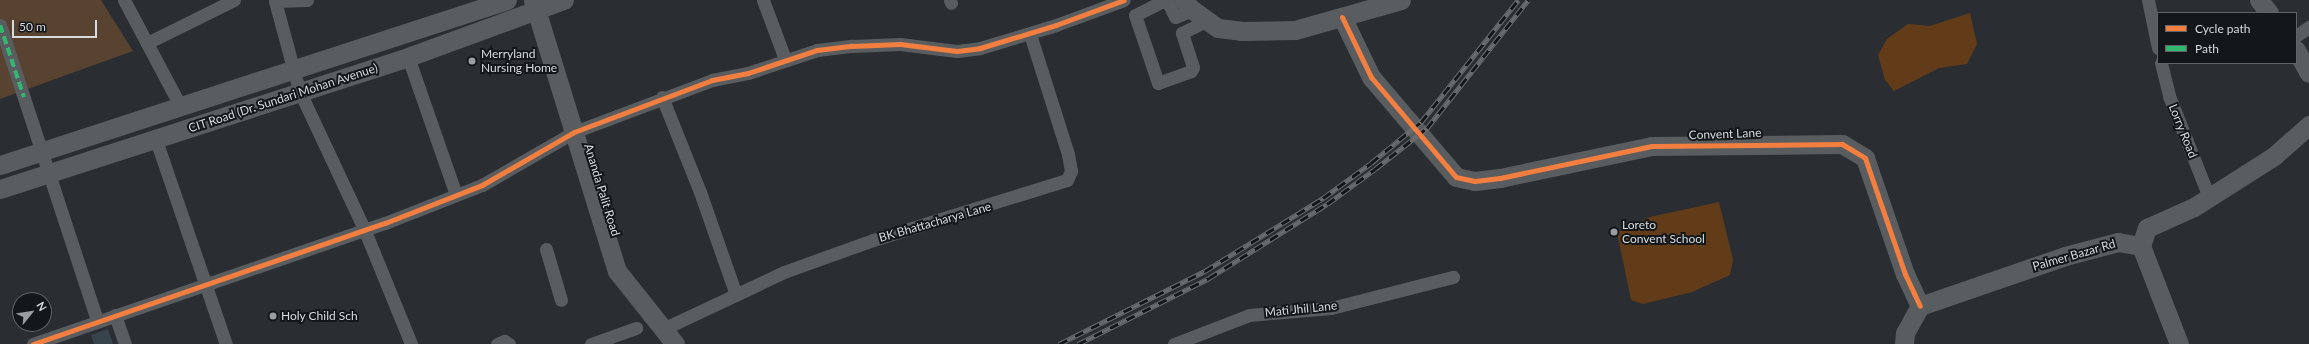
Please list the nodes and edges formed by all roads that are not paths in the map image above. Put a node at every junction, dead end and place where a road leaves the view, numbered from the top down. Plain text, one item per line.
1 (124, 0) edge
2 (234, 0) edge
3 (275, 0) edge
4 (307, 0) edge
5 (507, 0) edge
6 (564, 0) edge
7 (763, 0) edge
8 (1124, 0) edge
9 (1402, 0) edge
10 (2148, 0) edge
11 (2259, 0) edge
12 (534, 5) edge
13 (1190, 12) edge
14 (2268, 12) edge
15 (1342, 17) junction
16 (0, 25) edge
17 (2309, 27) edge
18 (1182, 33) junction
19 (1030, 34) junction
20 (2297, 35) edge
21 (147, 43) junction
22 (2157, 43) edge
23 (2297, 52) edge
24 (408, 57) junction
25 (785, 59) junction
26 (2161, 64) edge
27 (293, 68) junction
28 (2309, 73) edge
29 (299, 90) junction
30 (662, 97) junction
31 (181, 107) junction
32 (2309, 125) edge
33 (574, 132) junction
34 (156, 140) junction
35 (40, 152) junction
36 (0, 165) edge
37 (47, 174) junction
38 (0, 190) edge
39 (456, 195) junction
40 (2210, 197) junction
41 (365, 230) junction
42 (2140, 246) junction
43 (546, 249) dead end
44 (1454, 277) dead end
45 (205, 285) junction
46 (736, 295) junction
47 (560, 300) dead end
48 (1920, 306) junction
49 (115, 315) junction
50 (97, 320) junction
51 (636, 328) dead end
52 (663, 329) junction
53 (33, 344) edge
54 (125, 344) edge
55 (226, 344) edge
56 (411, 344) edge
57 (496, 344) edge
58 (509, 344) edge
59 (591, 344) edge
60 (675, 344) edge
61 (1174, 344) edge
62 (1904, 344) edge
63 (2179, 344) edge

1 - 21 street
2 - 21 street
3 - 4 street
3 - 27 street
5 - 27 street, CIT Road (Dr. Sundari Mohan Avenue)
6 - 12 street, CIT Road (Dr. Sundari Mohan Avenue)
7 - 25 street
8 - 19 street
9 - 15 street
10 - 22 street
11 - 14 street
12 - 24 street, CIT Road (Dr. Sundari Mohan Avenue)
12 - 33 street, Ananda Palit Road
13 - 15 street
13 - 18 street
13 - 18 street
13 - 18 street
15 - 48 street, Convent Lane
16 - 35 street
17 - 20 street
19 - 25 street
19 - 46 street, BK Bhattacharya Lane
21 - 31 street
23 - 28 street
24 - 29 street, CIT Road (Dr. Sundari Mohan Avenue)
24 - 39 street
25 - 30 street
26 - 40 street, Lorry Road
27 - 29 street
27 - 31 street, CIT Road (Dr. Sundari Mohan Avenue)
29 - 34 street, CIT Road (Dr. Sundari Mohan Avenue)
29 - 41 street
30 - 33 street
30 - 46 street
31 - 35 street, CIT Road (Dr. Sundari Mohan Avenue)
32 - 40 street
33 - 39 street
33 - 52 street, Ananda Palit Road
34 - 37 street, CIT Road (Dr. Sundari Mohan Avenue)
34 - 45 street
35 - 36 street, CIT Road (Dr. Sundari Mohan Avenue)
35 - 37 street
37 - 38 street, CIT Road (Dr. Sundari Mohan Avenue)
37 - 50 street
39 - 41 street
40 - 42 street
41 - 45 street
41 - 56 street
42 - 48 street, Palmer Bazar Rd
42 - 63 street
43 - 47 street
44 - 61 street, Mati Jhil Lane
45 - 49 street
45 - 55 street
46 - 52 street, BK Bhattacharya Lane
48 - 62 street
49 - 50 street
49 - 54 street
50 - 53 street
51 - 59 street
52 - 60 street, Ananda Palit Road
57 - 58 street

